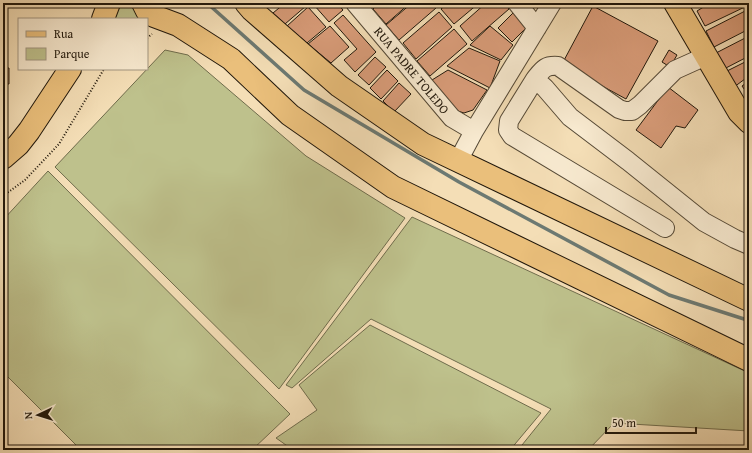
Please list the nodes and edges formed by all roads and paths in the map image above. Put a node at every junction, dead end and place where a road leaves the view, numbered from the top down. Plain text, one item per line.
1 (109, 3) edge
2 (143, 3) edge
3 (246, 3) edge
4 (355, 3) edge
5 (517, 3) edge
6 (552, 3) edge
7 (675, 3) edge
8 (103, 18) edge
9 (178, 25) junction
10 (148, 27) edge
11 (537, 28) junction
12 (706, 56) junction
13 (69, 70) edge
14 (103, 70) edge
15 (535, 79) junction
16 (749, 122) edge
17 (474, 131) junction
18 (3, 158) edge
19 (458, 161) junction
20 (3, 196) edge
21 (666, 228) dead end
22 (749, 245) edge
23 (749, 300) edge
24 (749, 360) edge

1 - 8 main road
2 - 9 main road
3 - 19 main road
4 - 17 street, RUA PADRE TOLEDO
5 - 11 street
6 - 11 street
7 - 12 main road
9 - 10 main road
9 - 24 main road
11 - 17 street
12 - 15 street
12 - 16 main road
13 - 18 main road
14 - 20 path
15 - 21 street
15 - 22 street
17 - 19 street
19 - 23 main road

